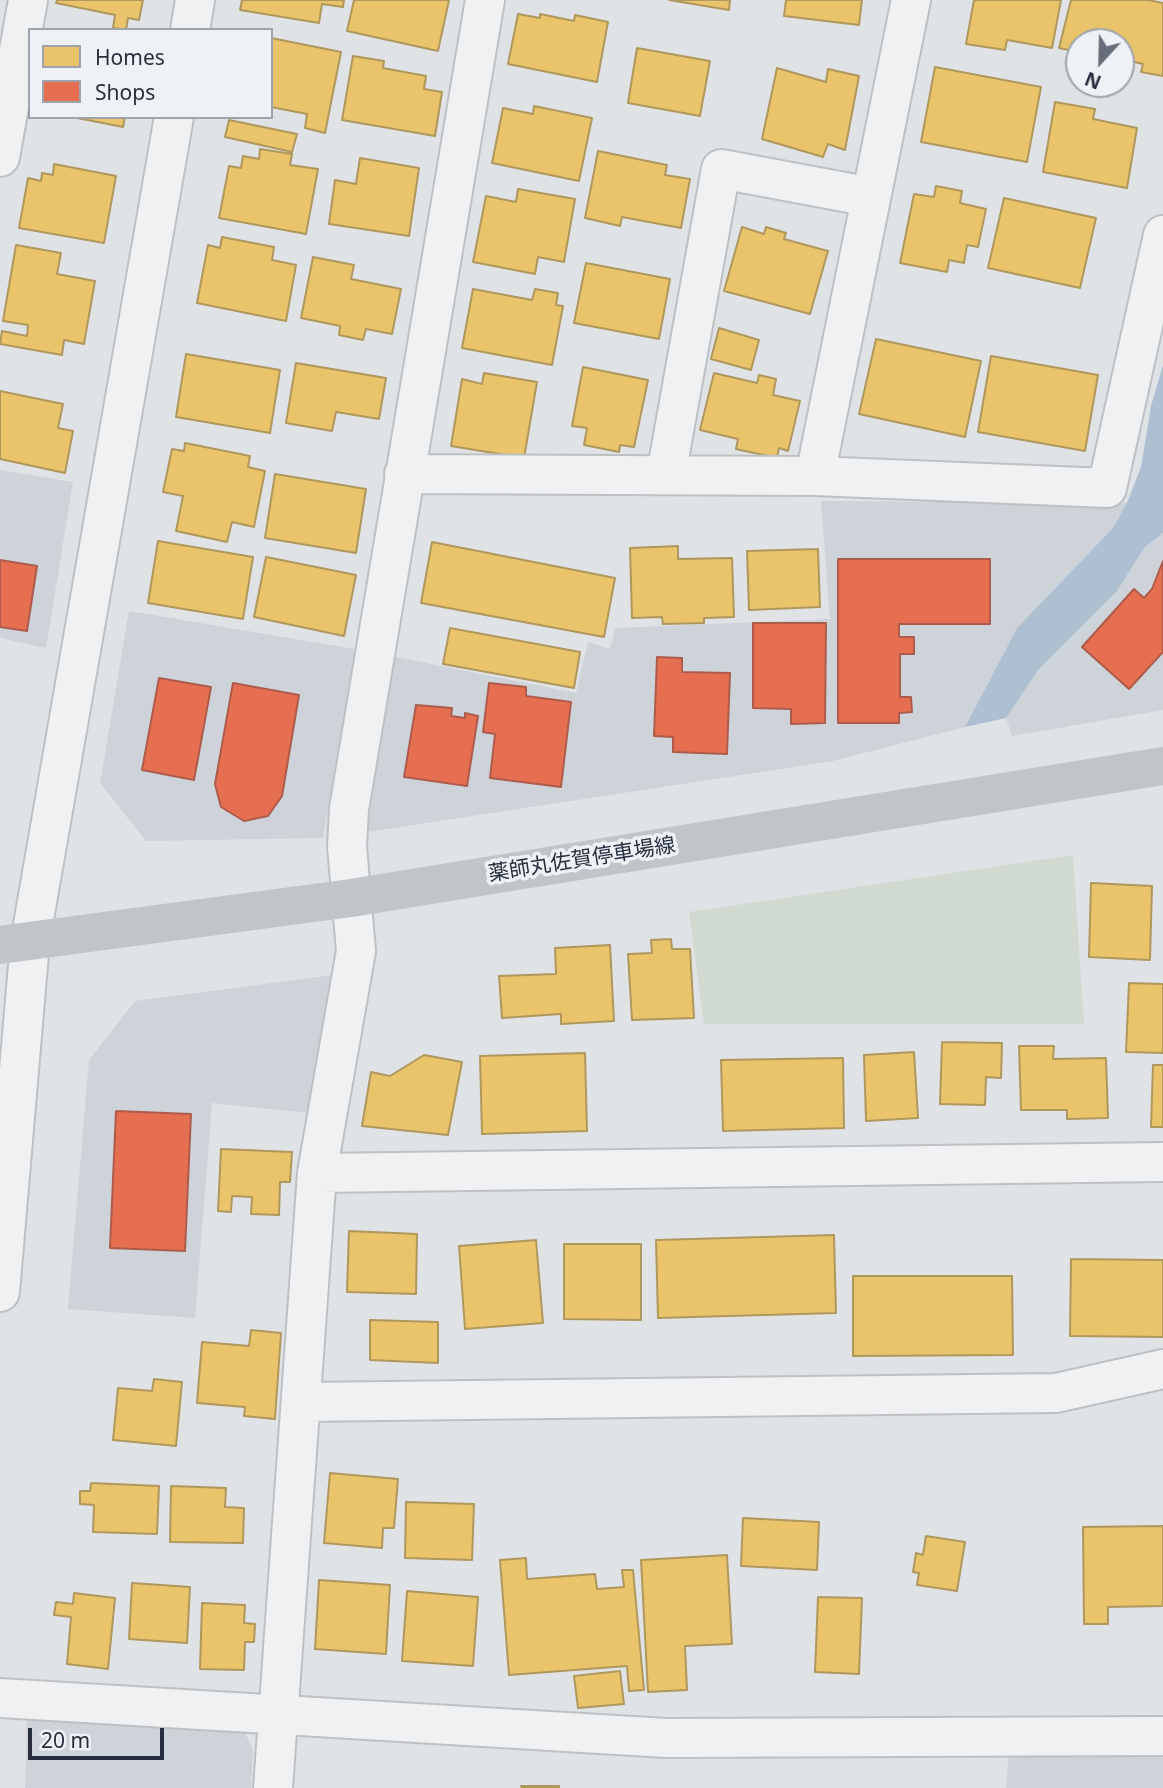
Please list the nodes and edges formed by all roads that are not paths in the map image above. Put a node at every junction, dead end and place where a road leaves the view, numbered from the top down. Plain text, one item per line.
1 (28, 0) edge
2 (195, 0) edge
3 (485, 0) edge
4 (911, 0) edge
5 (190, 28) edge
6 (174, 119) edge
7 (0, 157) edge
8 (871, 197) junction
9 (1163, 235) edge
10 (404, 474) junction
11 (666, 475) junction
12 (815, 476) junction
13 (1163, 766) edge
14 (351, 898) junction
15 (15, 944) edge
16 (1163, 1162) edge
17 (317, 1173) junction
18 (0, 1292) edge
19 (1163, 1369) edge
20 (302, 1402) junction
21 (0, 1698) edge
22 (278, 1714) junction
23 (1163, 1736) edge
24 (273, 1788) edge

1 - 7 street
2 - 5 street
3 - 10 street
4 - 8 street
6 - 15 street
8 - 11 street
8 - 12 street
9 - 12 street
10 - 11 street
10 - 14 street
11 - 12 street
13 - 14 main road, 薬師丸佐賀停車場線
14 - 15 main road, 薬師丸佐賀停車場線
14 - 17 street
15 - 18 street
16 - 17 street
17 - 20 street
19 - 20 street
20 - 22 street
21 - 22 street
22 - 23 street
22 - 24 street

